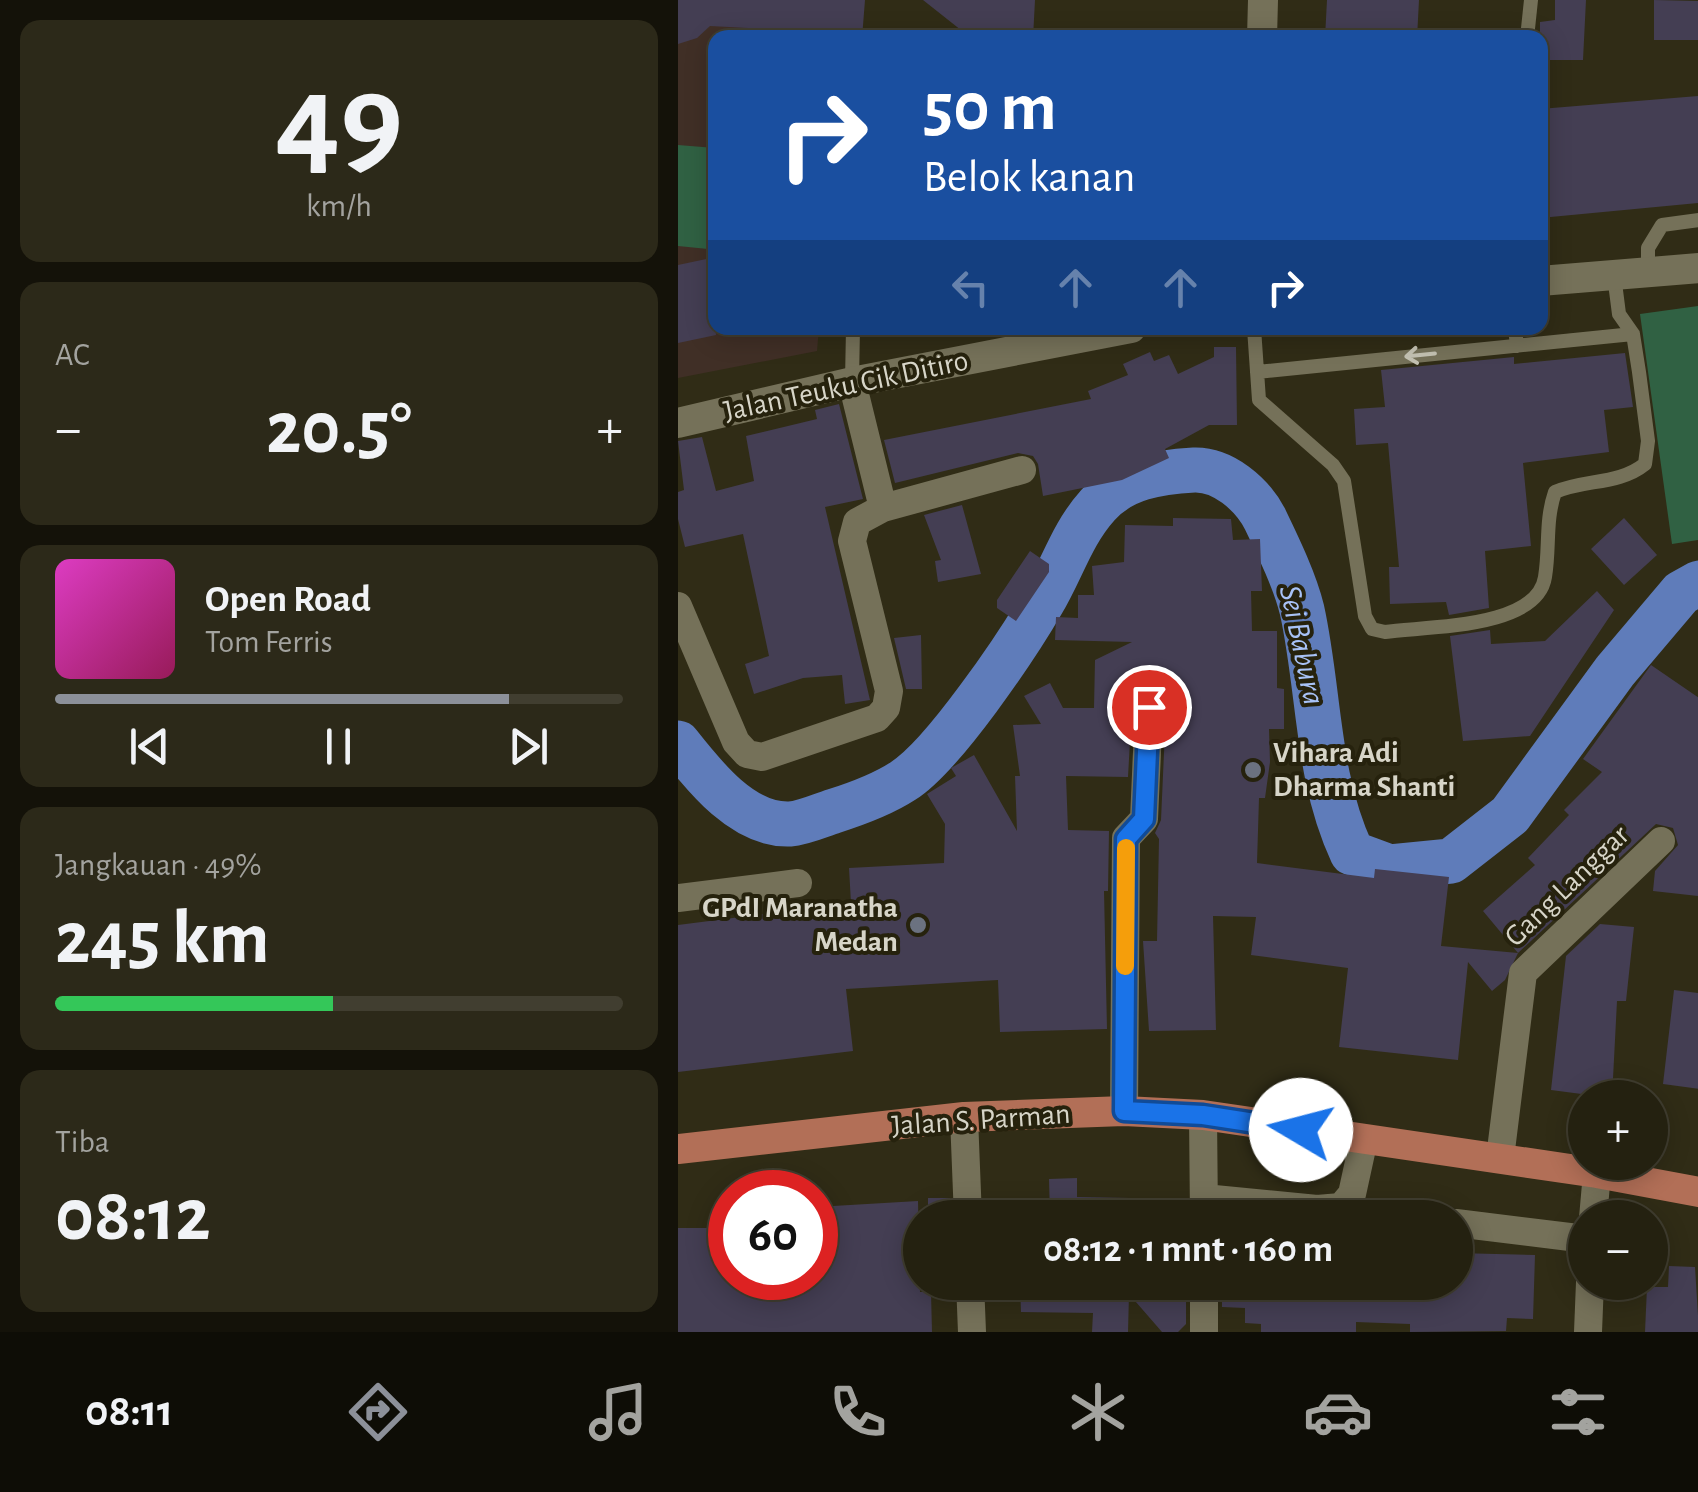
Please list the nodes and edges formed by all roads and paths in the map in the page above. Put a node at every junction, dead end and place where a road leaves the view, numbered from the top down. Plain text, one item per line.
1 (1263, 0) edge
2 (1531, 0) edge
3 (1262, 30) edge
4 (1528, 30) edge
5 (1698, 220) edge
6 (1698, 268) edge
7 (1648, 272) junction
8 (1614, 275) junction
9 (1548, 281) edge
10 (1633, 334) junction
11 (853, 335) edge
12 (1089, 335) edge
13 (1254, 335) edge
14 (1516, 335) edge
15 (1518, 346) junction
16 (1256, 372) junction
17 (852, 382) junction
18 (678, 423) edge
19 (1022, 470) dead end
20 (883, 508) junction
21 (678, 606) edge
22 (1149, 707) dead end
23 (1660, 841) dead end
24 (798, 883) dead end
25 (678, 898) edge
26 (1124, 1111) junction
27 (1203, 1115) junction
28 (964, 1117) junction
29 (1364, 1139) junction
30 (678, 1148) edge
31 (1500, 1158) junction
32 (1568, 1169) edge
33 (1634, 1180) edge
34 (1698, 1192) edge
35 (967, 1200) edge
36 (1204, 1200) edge
37 (1346, 1200) edge
38 (1473, 1225) edge
39 (1568, 1237) edge
40 (971, 1300) edge
41 (1204, 1300) edge
42 (1589, 1300) edge
43 (972, 1332) edge
44 (1204, 1332) edge
45 (1588, 1332) edge

1 - 3 street
2 - 4 lane
5 - 7 lane
6 - 7 street
7 - 8 street
8 - 9 street
8 - 10 lane
10 - 15 lane
10 - 16 lane
11 - 17 lane
12 - 17 street, Jalan Teuku Cik Ditiro
13 - 16 lane
14 - 15 lane
15 -> 16 lane
17 - 18 street, Jalan Teuku Cik Ditiro
17 - 20 street
19 - 20 street
20 - 21 street
22 - 26 street
23 - 31 street, Gang Langgar
24 - 25 street
26 - 27 main road, Jalan S. Parman
26 - 28 main road, Jalan S. Parman
27 - 29 main road, Jalan S. Parman
27 - 36 street
28 - 30 main road, Jalan S. Parman
28 - 35 street
29 - 31 main road, Jalan S. Parman
29 - 37 street
31 - 32 main road, Jalan S. Parman
33 - 34 main road, Jalan S. Parman
38 - 39 street
40 - 43 street
41 - 44 street
42 - 45 street

